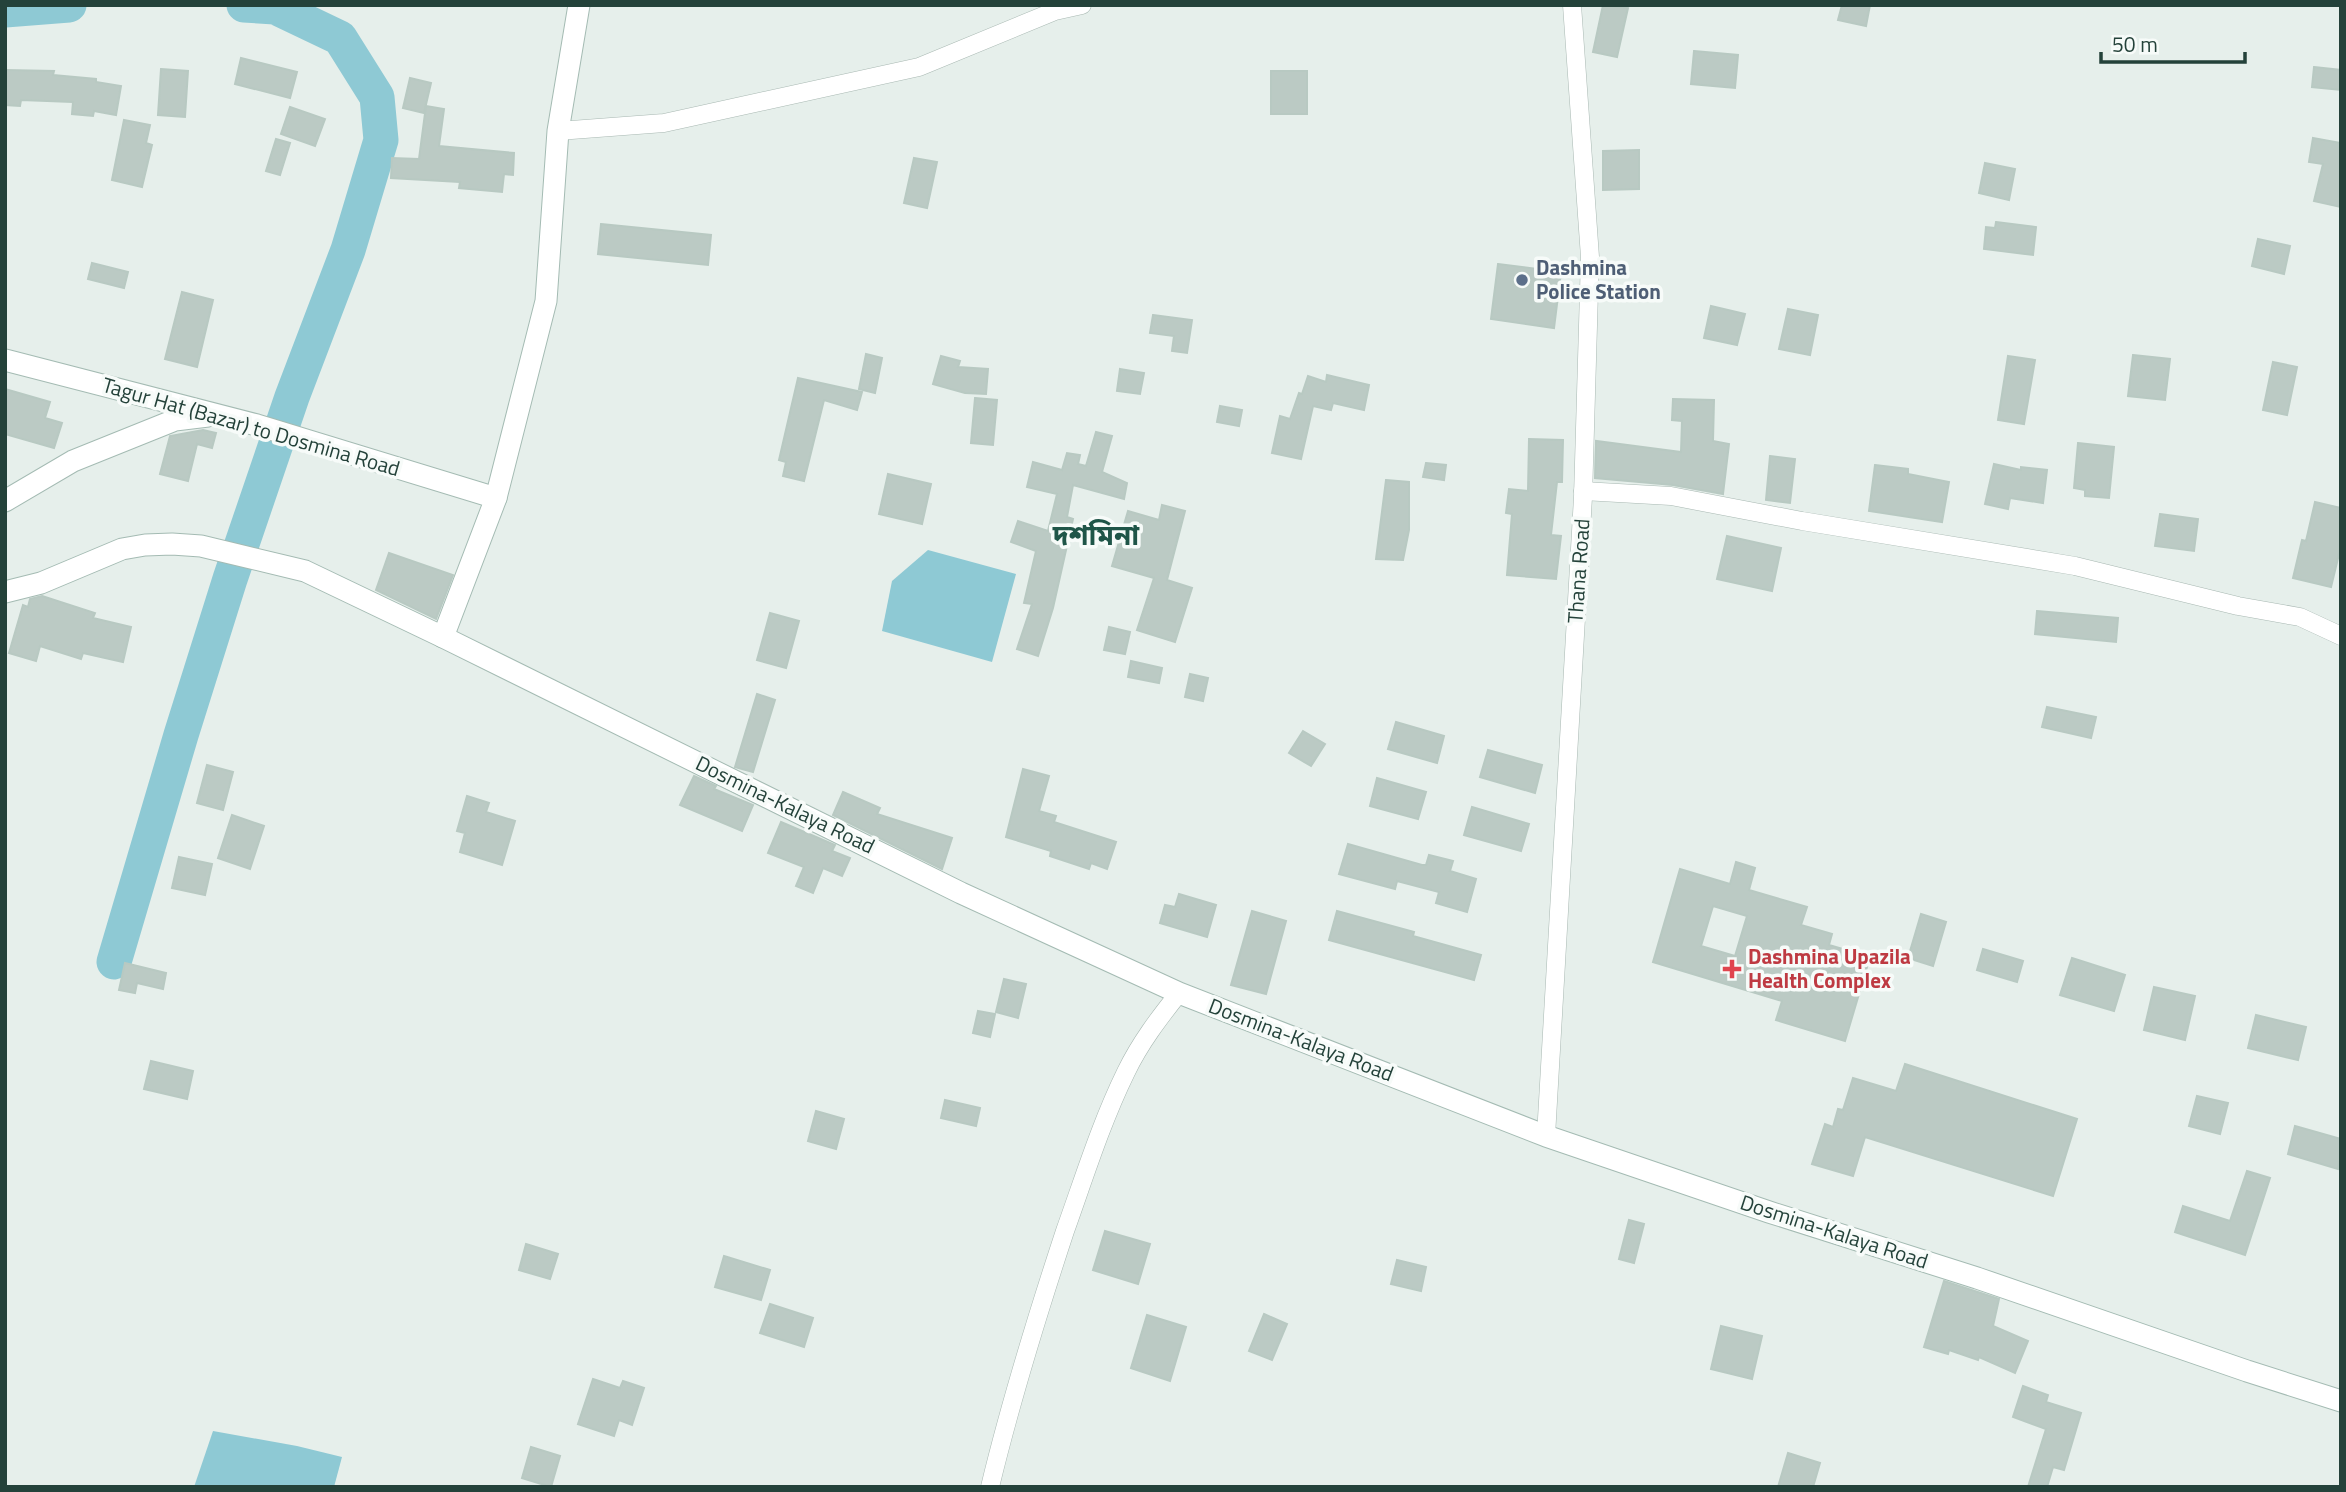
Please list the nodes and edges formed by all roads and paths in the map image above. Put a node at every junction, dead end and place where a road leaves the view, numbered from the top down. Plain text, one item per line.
1 (579, 5) edge
2 (1082, 5) edge
3 (1572, 5) edge
4 (558, 131) junction
5 (5, 360) edge
6 (221, 415) junction
7 (1583, 491) junction
8 (496, 499) junction
9 (5, 501) edge
10 (5, 592) edge
11 (443, 636) junction
12 (2341, 636) edge
13 (1179, 993) junction
14 (1546, 1136) junction
15 (2341, 1401) edge
16 (990, 1487) edge

1 - 4 street
2 - 4 street
3 - 7 street, Thana Road
4 - 8 street
5 - 6 street, Tagur Hat (Bazar) to Dosmina Road
6 - 8 street, Tagur Hat (Bazar) to Dosmina Road
6 - 9 street
7 - 12 street
7 - 14 street, Thana Road
8 - 11 street
10 - 11 street, Dosmina-Kalaya Road
11 - 13 street, Dosmina-Kalaya Road
13 - 14 street, Dosmina-Kalaya Road
13 - 16 street
14 - 15 street, Dosmina-Kalaya Road

